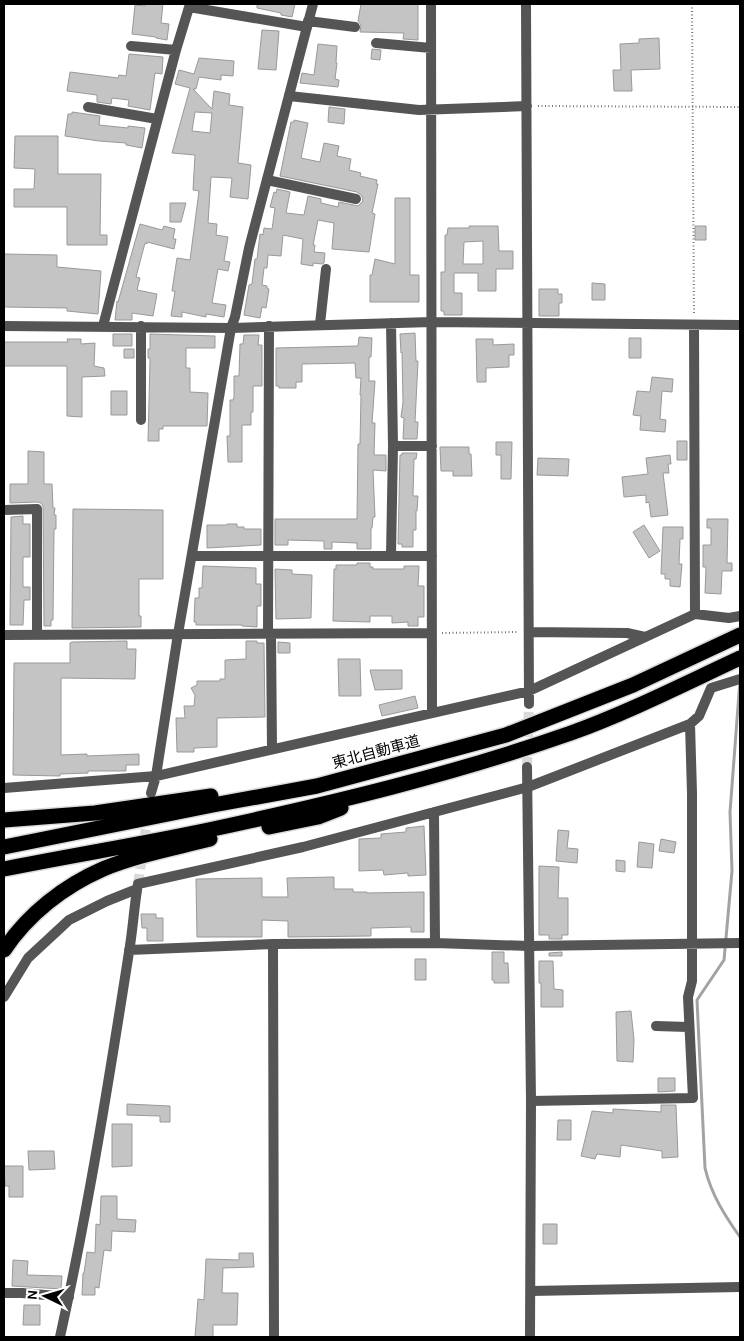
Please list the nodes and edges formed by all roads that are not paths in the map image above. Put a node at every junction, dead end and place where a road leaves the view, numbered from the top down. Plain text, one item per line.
1 (312, 4) edge
2 (431, 4) edge
3 (526, 4) edge
4 (189, 6) edge
5 (307, 24) junction
6 (355, 27) dead end
7 (376, 43) dead end
8 (131, 46) dead end
9 (431, 48) junction
10 (176, 50) junction
11 (289, 96) junction
12 (527, 106) junction
13 (88, 107) dead end
14 (431, 108) junction
15 (157, 120) junction
16 (267, 180) junction
17 (356, 200) dead end
18 (326, 269) dead end
19 (432, 322) junction
20 (391, 323) junction
21 (527, 323) junction
22 (320, 324) junction
23 (694, 324) junction
24 (740, 325) edge
25 (4, 326) edge
26 (103, 326) junction
27 (141, 326) junction
28 (269, 326) junction
29 (231, 328) junction
30 (141, 420) dead end
31 (393, 446) junction
32 (432, 446) junction
33 (4, 510) edge
34 (391, 555) junction
35 (192, 556) junction
36 (268, 556) junction
37 (432, 556) junction
38 (695, 614) junction
39 (740, 616) edge
40 (529, 632) junction
41 (178, 634) junction
42 (270, 634) junction
43 (432, 634) junction
44 (4, 635) edge
45 (37, 635) junction
46 (740, 635) edge
47 (645, 637) junction
48 (740, 658) edge
49 (740, 678) edge
50 (529, 691) junction
51 (529, 704) tunnel mouth
52 (432, 713) junction
53 (690, 724) junction
54 (272, 749) junction
55 (416, 760) junction
56 (527, 767) tunnel mouth
57 (156, 776) junction
58 (416, 782) junction
59 (528, 787) junction
60 (4, 788) edge
61 (151, 793) dead end
62 (434, 812) junction
63 (4, 820) edge
64 (4, 847) edge
65 (4, 869) edge
66 (137, 888) junction
67 (435, 943) junction
68 (691, 943) junction
69 (273, 944) junction
70 (740, 944) edge
71 (529, 946) junction
72 (4, 950) edge
73 (129, 950) junction
74 (4, 997) edge
75 (656, 1026) dead end
76 (688, 1027) junction
77 (531, 1101) junction
78 (740, 1288) edge
79 (531, 1291) junction
80 (4, 1293) edge
81 (69, 1297) junction
82 (60, 1337) edge
83 (274, 1337) edge
84 (530, 1337) edge

1 - 5 street
2 - 9 street
3 - 12 street
4 - 5 street
4 - 10 street
5 - 6 street
5 - 11 street
7 - 9 street
8 - 10 street
9 - 14 street
10 - 15 street
11 - 14 street
11 - 16 street
12 - 14 street
12 - 21 street
13 - 15 street
14 - 19 street
15 - 26 street
16 - 17 street
16 - 29 street
18 - 22 street
19 - 20 street
19 - 21 street
19 - 32 street
20 - 22 street
20 - 31 street
21 - 23 street
21 - 40 street
22 - 28 street
23 - 24 street
23 - 38 street
25 - 26 street
26 - 27 street
27 - 29 street
27 - 30 street
28 - 29 street
28 - 36 street
29 - 35 street
31 - 32 street
31 - 34 street
32 - 37 street
33 - 45 street
34 - 36 street
34 - 37 street
35 - 36 street
35 - 41 street
36 - 42 street
37 - 43 street
38 - 39 street
38 - 47 street
40 - 47 street
40 - 50 street
41 - 42 street
41 - 45 street
41 - 57 street
42 - 43 street
42 - 54 street
43 - 52 street
44 - 45 street
46 - 55 highway, 東北自動車道
47 - 50 street
48 - 58 highway
49 - 53 street
50 - 51 street
50 - 52 street
52 - 54 street
53 - 59 street
53 - 68 street
54 - 57 street
55 - 63 highway
55 - 64 highway, 東北自動車道
56 - 59 street
57 - 60 street
57 - 61 street
58 - 65 highway
58 - 72 highway
59 - 62 street
59 - 71 street
62 - 66 street
62 - 67 street
66 - 73 street
66 - 74 street
67 - 69 street
67 - 71 street
68 - 70 street
68 - 71 street
68 - 76 street
69 - 73 street
69 - 83 street
71 - 77 street
73 - 81 street
75 - 76 street
76 - 77 street
77 - 79 street
78 - 79 street
79 - 84 street
80 - 81 street
81 - 82 street

